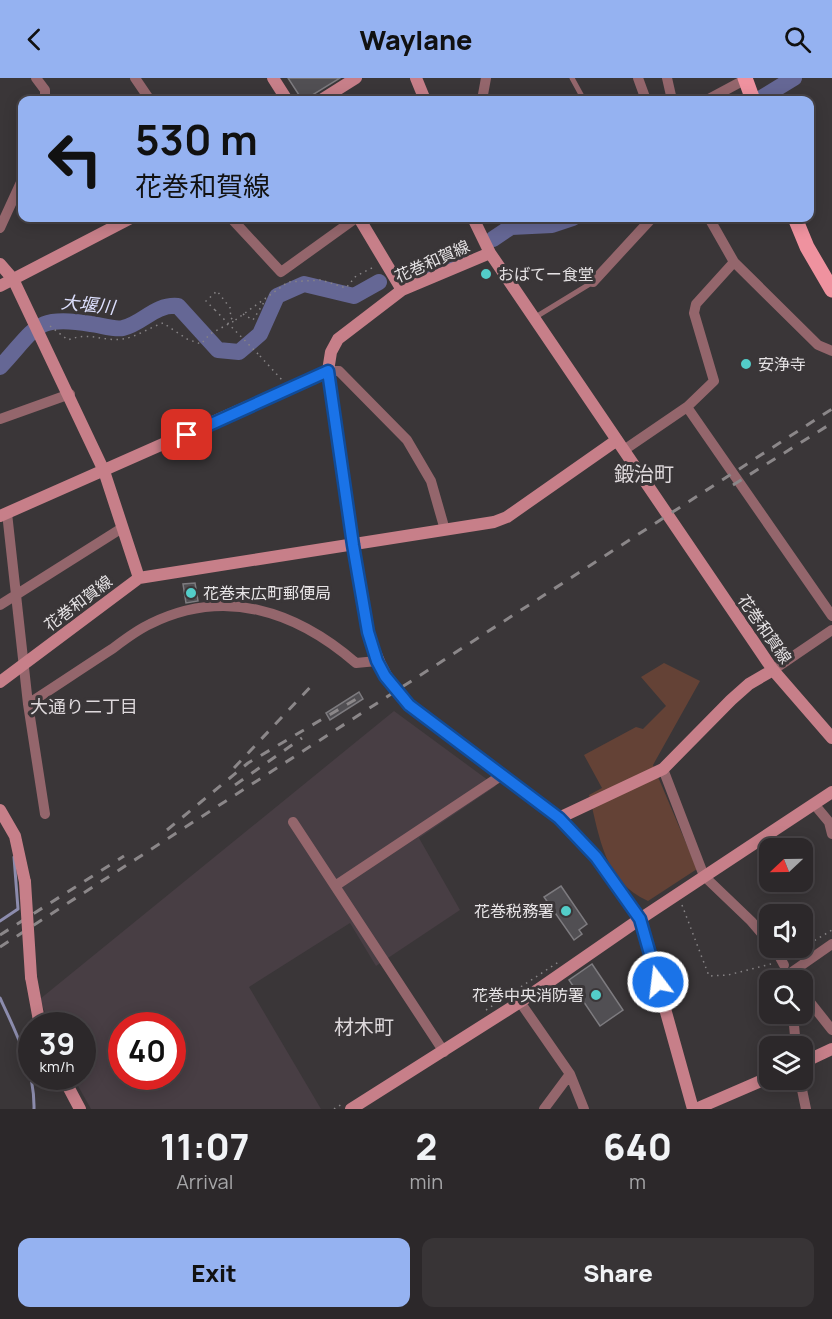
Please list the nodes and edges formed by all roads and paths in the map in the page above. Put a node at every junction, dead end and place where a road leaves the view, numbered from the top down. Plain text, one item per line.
1 (36, 78) edge
2 (135, 78) edge
3 (273, 78) edge
4 (416, 78) edge
5 (486, 78) edge
6 (572, 78) edge
7 (638, 78) edge
8 (667, 78) edge
9 (353, 79) edge
10 (746, 79) edge
11 (45, 96) edge
12 (147, 96) edge
13 (284, 96) edge
14 (327, 96) edge
15 (423, 96) edge
16 (483, 96) edge
17 (582, 96) edge
18 (645, 96) edge
19 (671, 96) edge
20 (714, 96) edge
21 (752, 96) edge
22 (18, 189) edge
23 (122, 222) edge
24 (235, 222) edge
25 (351, 222) edge
26 (360, 222) edge
27 (475, 222) edge
28 (648, 222) edge
29 (713, 222) edge
30 (797, 222) edge
31 (0, 228) edge
32 (490, 253) junction
33 (734, 262) junction
34 (0, 264) edge
35 (377, 265) dead end
36 (13, 279) junction
37 (594, 282) joint
38 (0, 286) edge
39 (402, 290) junction
40 (832, 290) edge
41 (267, 297) junction
42 (242, 313) junction
43 (534, 318) junction
44 (234, 321) junction
45 (50, 326) dead end
46 (832, 351) edge
47 (328, 371) junction
48 (291, 390) junction
49 (70, 394) junction
50 (687, 407) junction
51 (0, 419) edge
52 (621, 445) junction
53 (104, 471) junction
54 (3, 515) edge
55 (122, 528) junction
56 (445, 530) junction
57 (353, 545) junction
58 (139, 578) junction
59 (17, 596) junction
60 (0, 605) edge
61 (832, 616) edge
62 (832, 630) edge
63 (377, 661) junction
64 (24, 664) junction
65 (773, 670) junction
66 (0, 682) edge
67 (28, 704) junction
68 (832, 738) edge
69 (663, 769) junction
70 (502, 775) junction
71 (832, 792) edge
72 (814, 804) junction
73 (0, 810) edge
74 (45, 814) dead end
75 (559, 818) junction
76 (830, 821) edge
77 (293, 822) dead end
78 (832, 834) edge
79 (704, 876) junction
80 (335, 886) junction
81 (681, 902) dead end
82 (640, 919) junction
83 (832, 930) edge
84 (832, 944) edge
85 (567, 956) dead end
86 (783, 962) edge
87 (520, 1002) junction
88 (813, 1006) edge
89 (37, 1012) edge
90 (477, 1016) dead end
91 (832, 1030) edge
92 (832, 1049) edge
93 (444, 1052) junction
94 (813, 1058) edge
95 (570, 1074) junction
96 (759, 1082) edge
97 (70, 1090) edge
98 (802, 1090) edge
99 (348, 1106) edge
100 (81, 1109) edge
101 (334, 1109) edge
102 (544, 1109) edge
103 (584, 1109) edge
104 (695, 1109) edge
105 (806, 1109) edge

1 - 11 street
2 - 12 street
3 - 13 street
4 - 15 street
5 - 16 street
6 - 17 lane
7 - 18 street
8 - 19 street
9 - 14 street
10 - 20 street
10 - 21 main road
22 - 31 street
23 - 36 street
24 - 25 street
26 - 39 street
27 - 32 street
28 - 37 street
29 - 33 street
30 - 40 main road
32 - 39 street, 花巻和賀線
32 - 43 street, 花巻和賀線
33 - 46 street
33 - 50 street
34 - 36 street
35 - 41 path
36 - 38 street
36 - 49 street
37 - 43 lane
39 - 47 street, 花巻和賀線
41 - 42 path
41 - 42 path
42 - 44 path
43 - 52 street, 花巻和賀線
44 - 45 path
44 - 48 path, bridge
47 - 48 street
47 - 56 street
47 - 57 street
48 - 53 street
49 - 51 street
49 - 53 street
50 - 52 street
50 - 61 street
52 - 56 street
52 - 65 street, 花巻和賀線
53 - 54 street
53 - 55 street
54 - 59 street
55 - 58 street
55 - 59 street
56 - 57 street
57 - 58 street
57 - 63 street
58 - 64 street, 花巻和賀線
59 - 60 street
59 - 64 street
62 - 65 street
63 - 67 street
63 - 70 street, bridge
64 - 66 street, 花巻和賀線
64 - 67 street
65 - 68 street, 花巻和賀線
65 - 69 street
67 - 74 street
69 - 75 street
69 - 79 street
70 - 75 street
70 - 80 street
71 - 72 street
72 - 76 street
72 - 79 street
73 - 89 street, bridge
75 - 82 street
76 - 78 street
77 - 80 street
79 - 82 street
79 - 86 street
80 - 93 street
81 - 86 path
82 - 87 street
82 - 104 street
83 - 86 path
84 - 86 street
85 - 90 path
87 - 93 street
87 - 95 street
88 - 91 street
92 - 94 street
93 - 99 street
95 - 102 street
95 - 103 street
96 - 104 street
97 - 100 street
98 - 105 street
99 - 101 path

